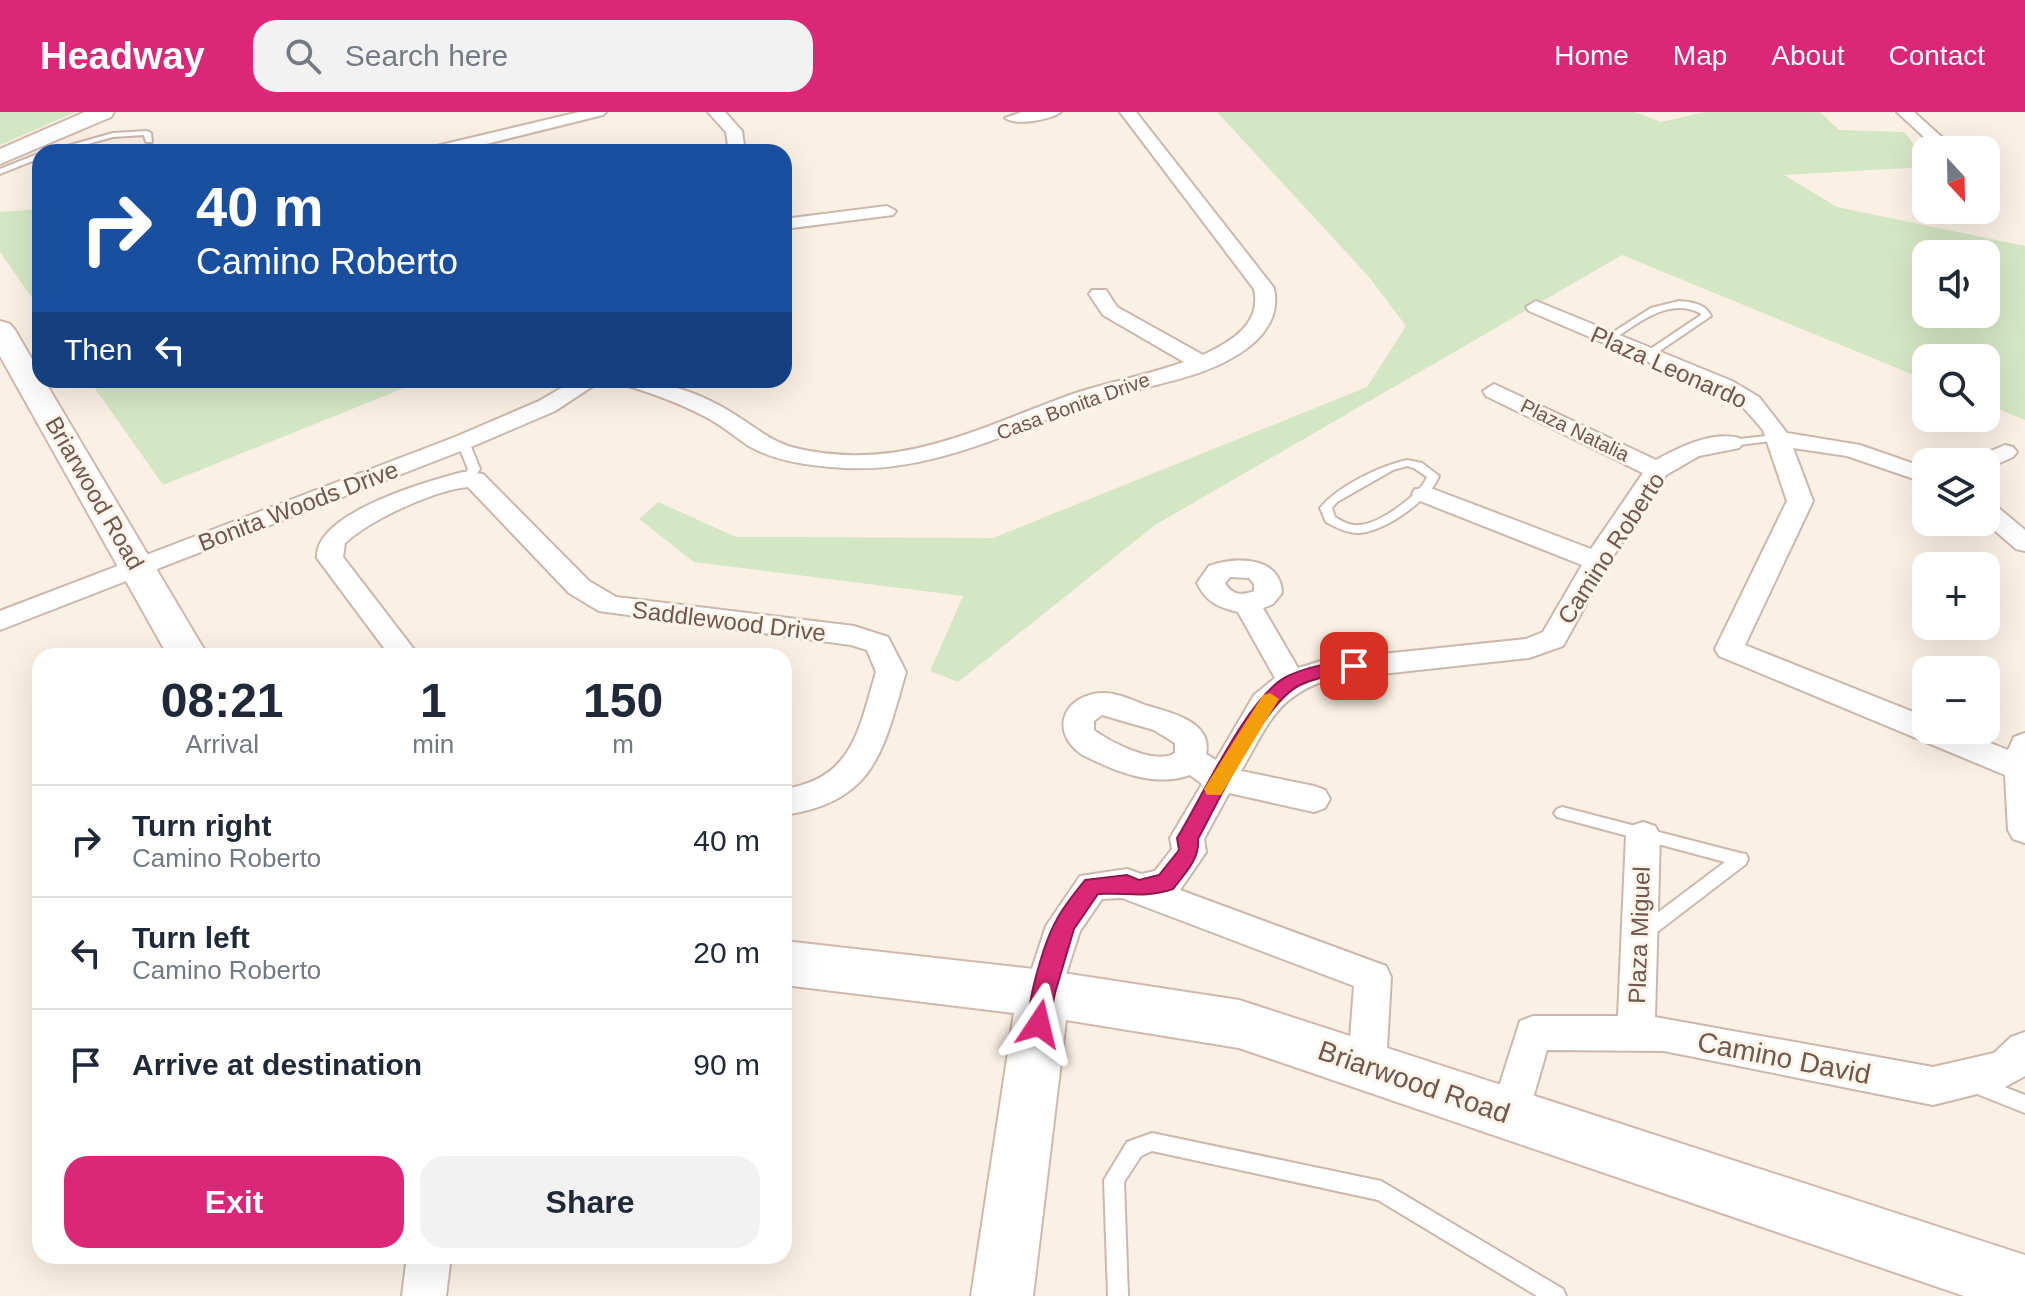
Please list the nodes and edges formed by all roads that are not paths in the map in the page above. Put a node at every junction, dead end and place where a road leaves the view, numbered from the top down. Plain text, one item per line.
1 (103, 112) edge
2 (598, 112) edge
3 (716, 112) edge
4 (1053, 112) edge
5 (1128, 112) edge
6 (1905, 112) edge
7 (1013, 118) dead end
8 (1932, 136) edge
9 (149, 140) dead end
10 (82, 144) edge
11 (467, 144) edge
12 (736, 144) edge
13 (0, 157) edge
14 (32, 158) edge
15 (0, 172) edge
16 (887, 211) dead end
17 (792, 223) edge
18 (1099, 294) dead end
19 (1536, 307) dead end
20 (0, 330) edge
21 (1609, 338) junction
22 (1648, 354) junction
23 (1200, 362) junction
24 (32, 385) edge
25 (34, 388) edge
26 (577, 388) edge
27 (661, 388) edge
28 (1494, 391) dead end
29 (1775, 438) junction
30 (463, 442) junction
31 (1731, 443) joint
32 (1657, 470) junction
33 (1912, 471) edge
34 (469, 478) junction
35 (1424, 494) junction
36 (2000, 522) edge
37 (2025, 543) edge
38 (1597, 561) junction
39 (138, 568) junction
40 (1247, 604) dead end
41 (0, 621) edge
42 (183, 648) edge
43 (399, 648) edge
44 (1291, 681) junction
45 (1912, 724) edge
46 (1978, 744) edge
47 (2022, 756) edge
48 (1189, 758) dead end
49 (1219, 779) junction
50 (1314, 799) dead end
51 (792, 800) edge
52 (1562, 813) dead end
53 (2025, 830) edge
54 (1643, 835) junction
55 (1137, 889) junction
56 (1639, 937) junction
57 (792, 964) edge
58 (1043, 993) junction
59 (1636, 1035) junction
60 (2025, 1050) edge
61 (1367, 1066) junction
62 (1963, 1079) junction
63 (2025, 1104) edge
64 (1510, 1115) junction
65 (428, 1264) edge
66 (2025, 1286) edge
67 (424, 1296) edge
68 (1002, 1296) edge
69 (1118, 1296) edge
70 (1556, 1296) edge

1 - 13 main road
2 - 11 street
3 - 12 street
4 - 7 street
5 - 23 street, Casa Bonita Drive
6 - 8 street
9 - 10 lane
14 - 15 lane
16 - 17 street
18 - 23 street
19 - 21 street, Plaza Leonardo
20 - 24 main road, Briarwood Road
21 - 22 street, Plaza Leonardo
21 - 22 lane
22 - 29 street, Plaza Leonardo
23 - 27 street, Casa Bonita Drive
25 - 39 main road, Briarwood Road
26 - 30 street, Bonita Woods Drive
28 - 32 street, Plaza Natalia
29 - 31 lane, Camino Roberto
29 - 33 street
29 - 45 street, Plaza Leonardo
30 - 34 lane
30 - 39 street, Bonita Woods Drive
31 - 32 street, Camino Roberto
32 - 38 street, Camino Roberto
34 - 43 street
34 - 51 street, Saddlewood Drive
35 - 35 lane
35 - 38 street
36 - 37 street
38 - 44 street, Camino Roberto
39 - 41 street, Bonita Woods Drive
39 - 42 main road, Briarwood Road
40 - 44 street
44 - 49 street, Camino Roberto
46 - 47 street, Plaza Leonardo
47 - 53 street
48 - 49 street
49 - 50 street
49 - 55 street, Camino Roberto
52 - 54 lane
54 - 56 street, Plaza Miguel
54 - 56 lane
55 - 58 street, Camino Roberto
55 - 61 street, Camino Roberto
56 - 59 street, Plaza Miguel
57 - 58 main road, Briarwood Road
58 - 61 main road, Briarwood Road
58 - 68 main road
59 - 62 street, Camino David
59 - 64 street, Camino David
60 - 62 street, Camino David
61 - 64 main road, Briarwood Road
62 - 63 lane
64 - 66 main road, Briarwood Road
65 - 67 street
69 - 70 lane

